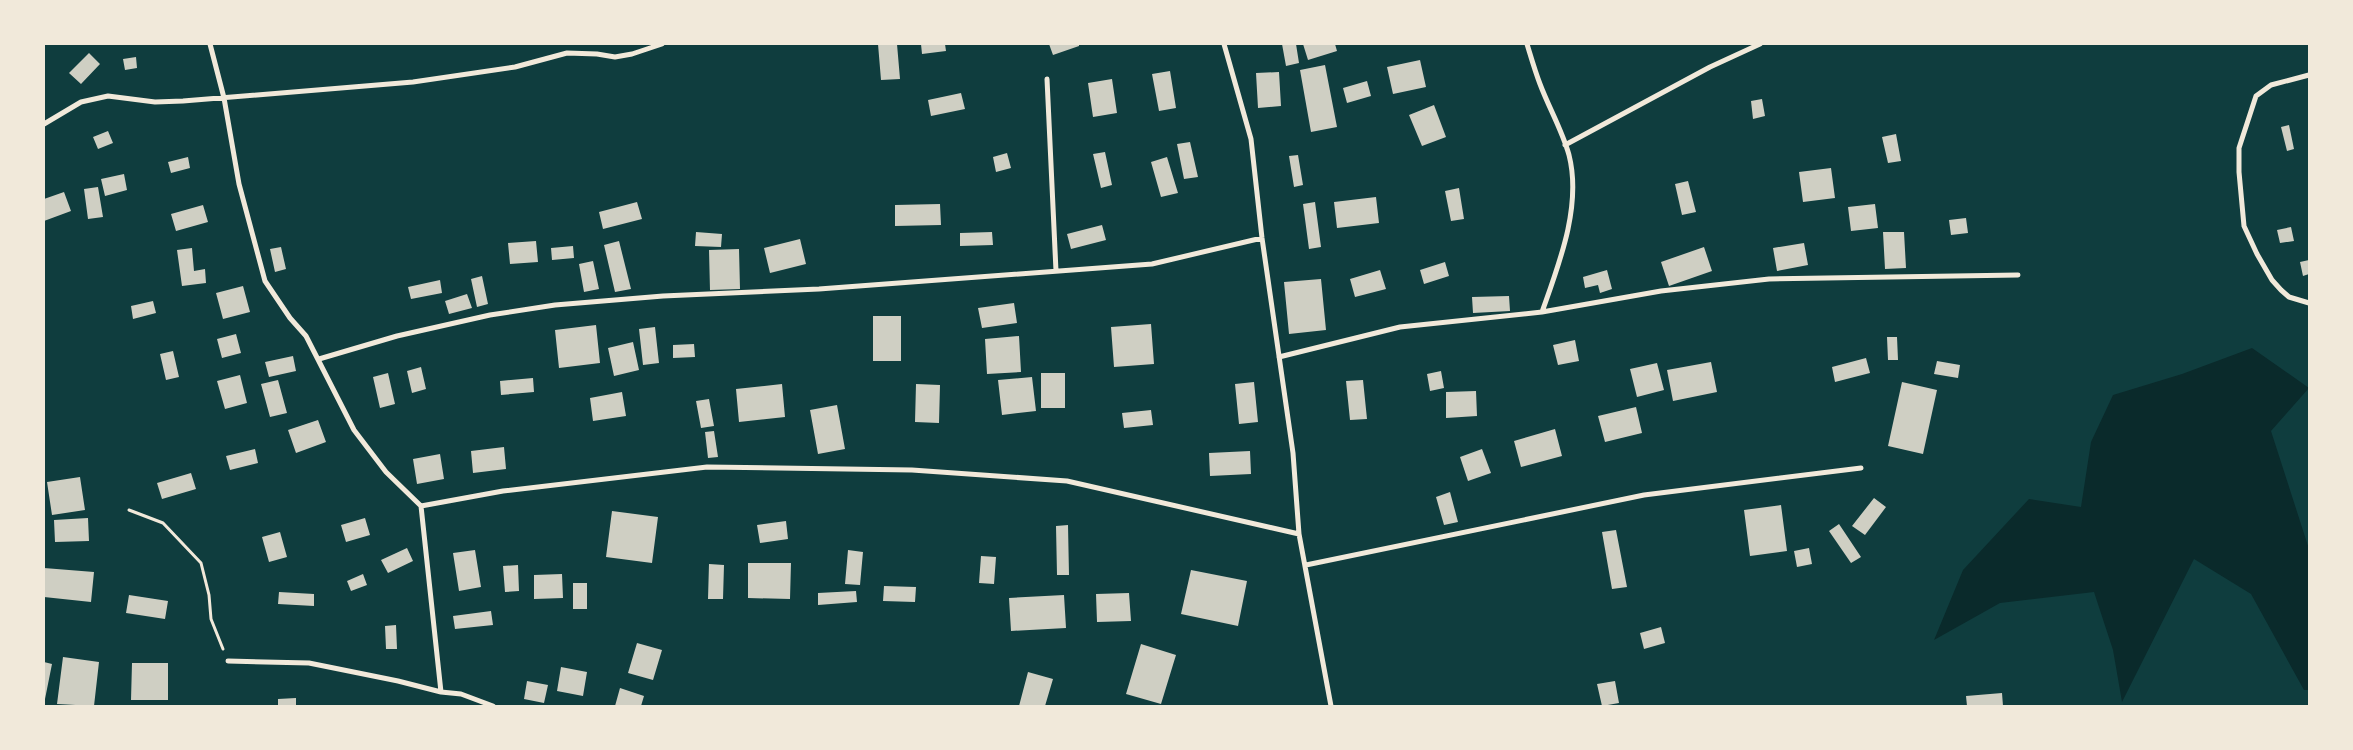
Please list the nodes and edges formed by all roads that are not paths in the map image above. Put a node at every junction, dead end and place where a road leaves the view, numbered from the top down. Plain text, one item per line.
1 (210, 44) edge
2 (662, 44) edge
3 (1224, 44) edge
4 (1527, 44) edge
5 (1760, 44) edge
6 (2309, 75) edge
7 (1046, 79) dead end
8 (224, 98) junction
9 (44, 124) edge
10 (1565, 145) junction
11 (1262, 238) junction
12 (1056, 271) junction
13 (2018, 275) dead end
14 (2309, 303) edge
15 (1542, 312) junction
16 (1279, 357) junction
17 (319, 359) junction
18 (1861, 468) dead end
19 (421, 506) junction
20 (1299, 534) junction
21 (1306, 565) junction
22 (228, 661) road end
23 (441, 692) junction
24 (493, 706) edge
25 (1330, 706) edge

1 - 8 street
2 - 8 street
3 - 11 street
4 - 10 street
5 - 10 street
6 - 14 street
7 - 12 street
8 - 9 street
8 - 17 street
10 - 15 street
11 - 12 street
11 - 16 street
12 - 17 street
13 - 15 street
15 - 16 street
16 - 20 street
17 - 19 street
18 - 21 street
19 - 20 street
19 - 23 street
20 - 21 street
21 - 25 street
22 - 23 street
23 - 24 street

